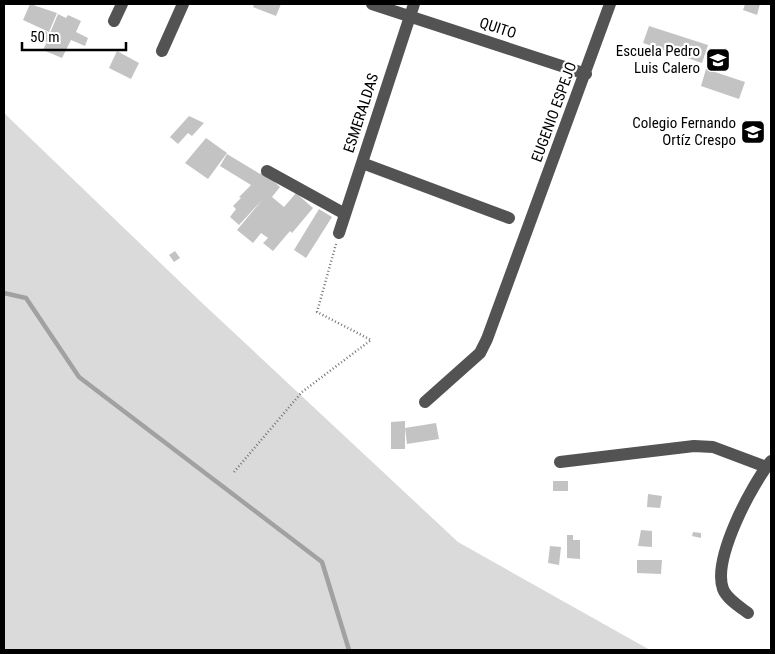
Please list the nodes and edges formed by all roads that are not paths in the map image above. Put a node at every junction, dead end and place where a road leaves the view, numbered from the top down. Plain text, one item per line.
1 (122, 4) edge
2 (183, 4) edge
3 (372, 4) edge
4 (414, 4) edge
5 (610, 4) edge
6 (409, 16) junction
7 (114, 21) dead end
8 (162, 51) dead end
9 (586, 74) junction
10 (362, 163) junction
11 (267, 171) dead end
12 (345, 214) junction
13 (509, 218) dead end
14 (339, 233) road end
15 (425, 402) dead end
16 (560, 462) dead end
17 (769, 464) edge
18 (748, 613) dead end

1 - 7 street
2 - 8 street
3 - 6 street, QUITO
4 - 6 street, ESMERALDAS
5 - 9 street, EUGENIO ESPEJO
6 - 9 street, QUITO
6 - 10 street, ESMERALDAS
9 - 15 street, EUGENIO ESPEJO
10 - 12 street, ESMERALDAS
10 - 13 street
11 - 12 street
12 - 14 street, ESMERALDAS
16 - 17 street
17 - 18 street

